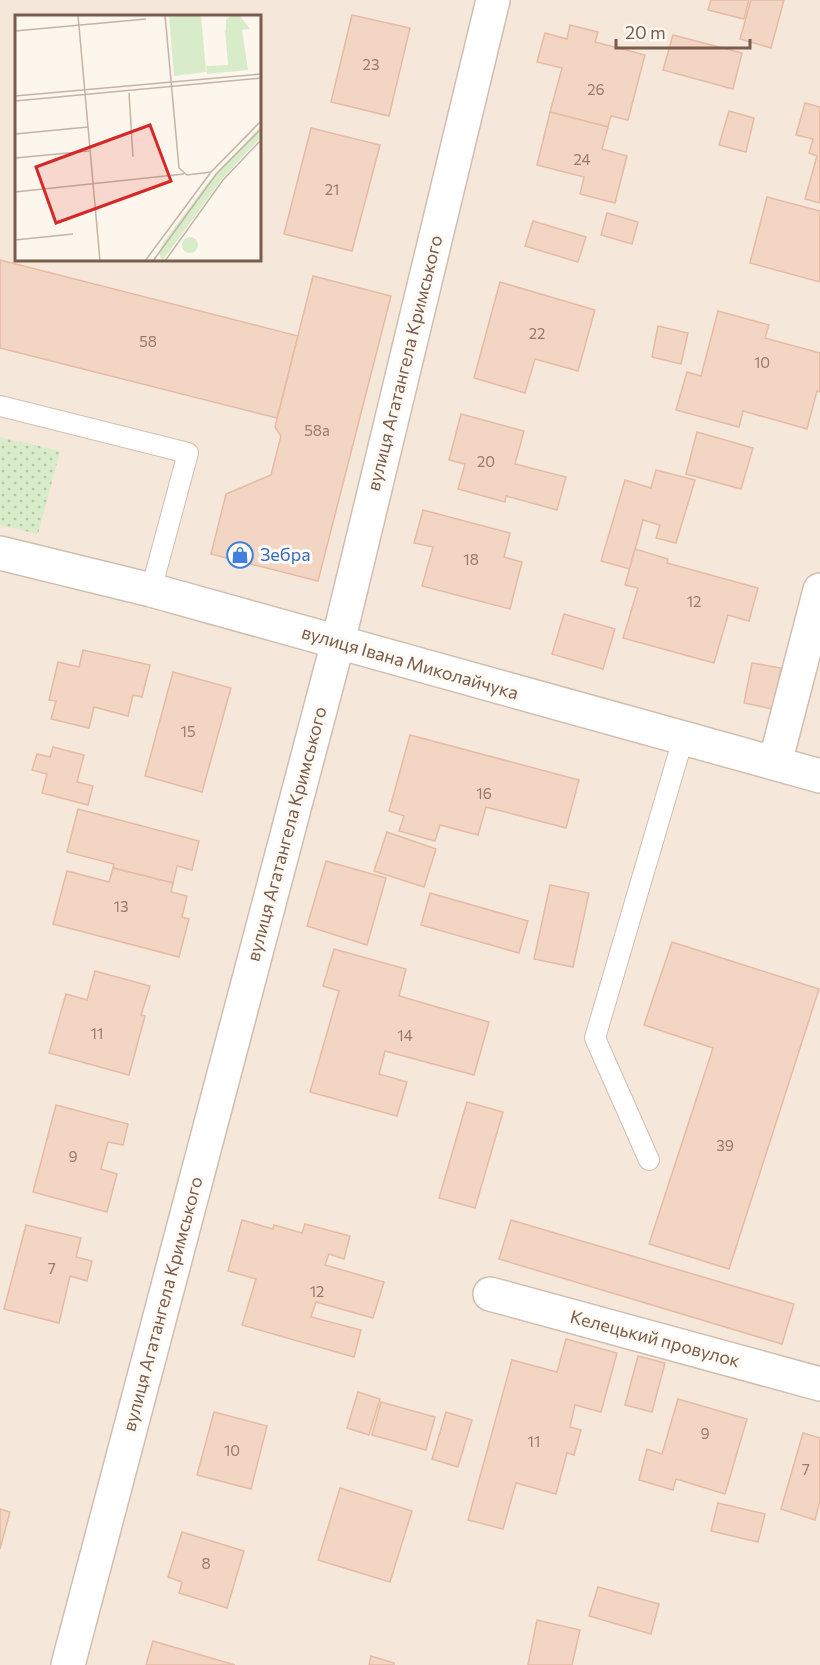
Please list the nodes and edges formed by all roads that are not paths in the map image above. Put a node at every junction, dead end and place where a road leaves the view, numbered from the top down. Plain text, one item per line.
1 (493, 0) edge
2 (0, 406) edge
3 (0, 553) edge
4 (151, 590) junction
5 (820, 590) edge
6 (338, 642) junction
7 (683, 739) junction
8 (775, 763) junction
9 (820, 776) edge
10 (649, 1160) dead end
11 (490, 1294) dead end
12 (819, 1380) edge
13 (68, 1665) edge

1 - 6 street, вулиця Агатангела Кримського
2 - 4 lane
3 - 4 street, вулиця Івана Миколайчука
4 - 6 street, вулиця Івана Миколайчука
5 - 8 street
6 - 7 street, вулиця Івана Миколайчука
6 - 13 street, вулиця Агатангела Кримського
7 - 8 street, вулиця Івана Миколайчука
7 - 10 lane
8 - 9 street, вулиця Івана Миколайчука
11 - 12 street, Келецький провулок

